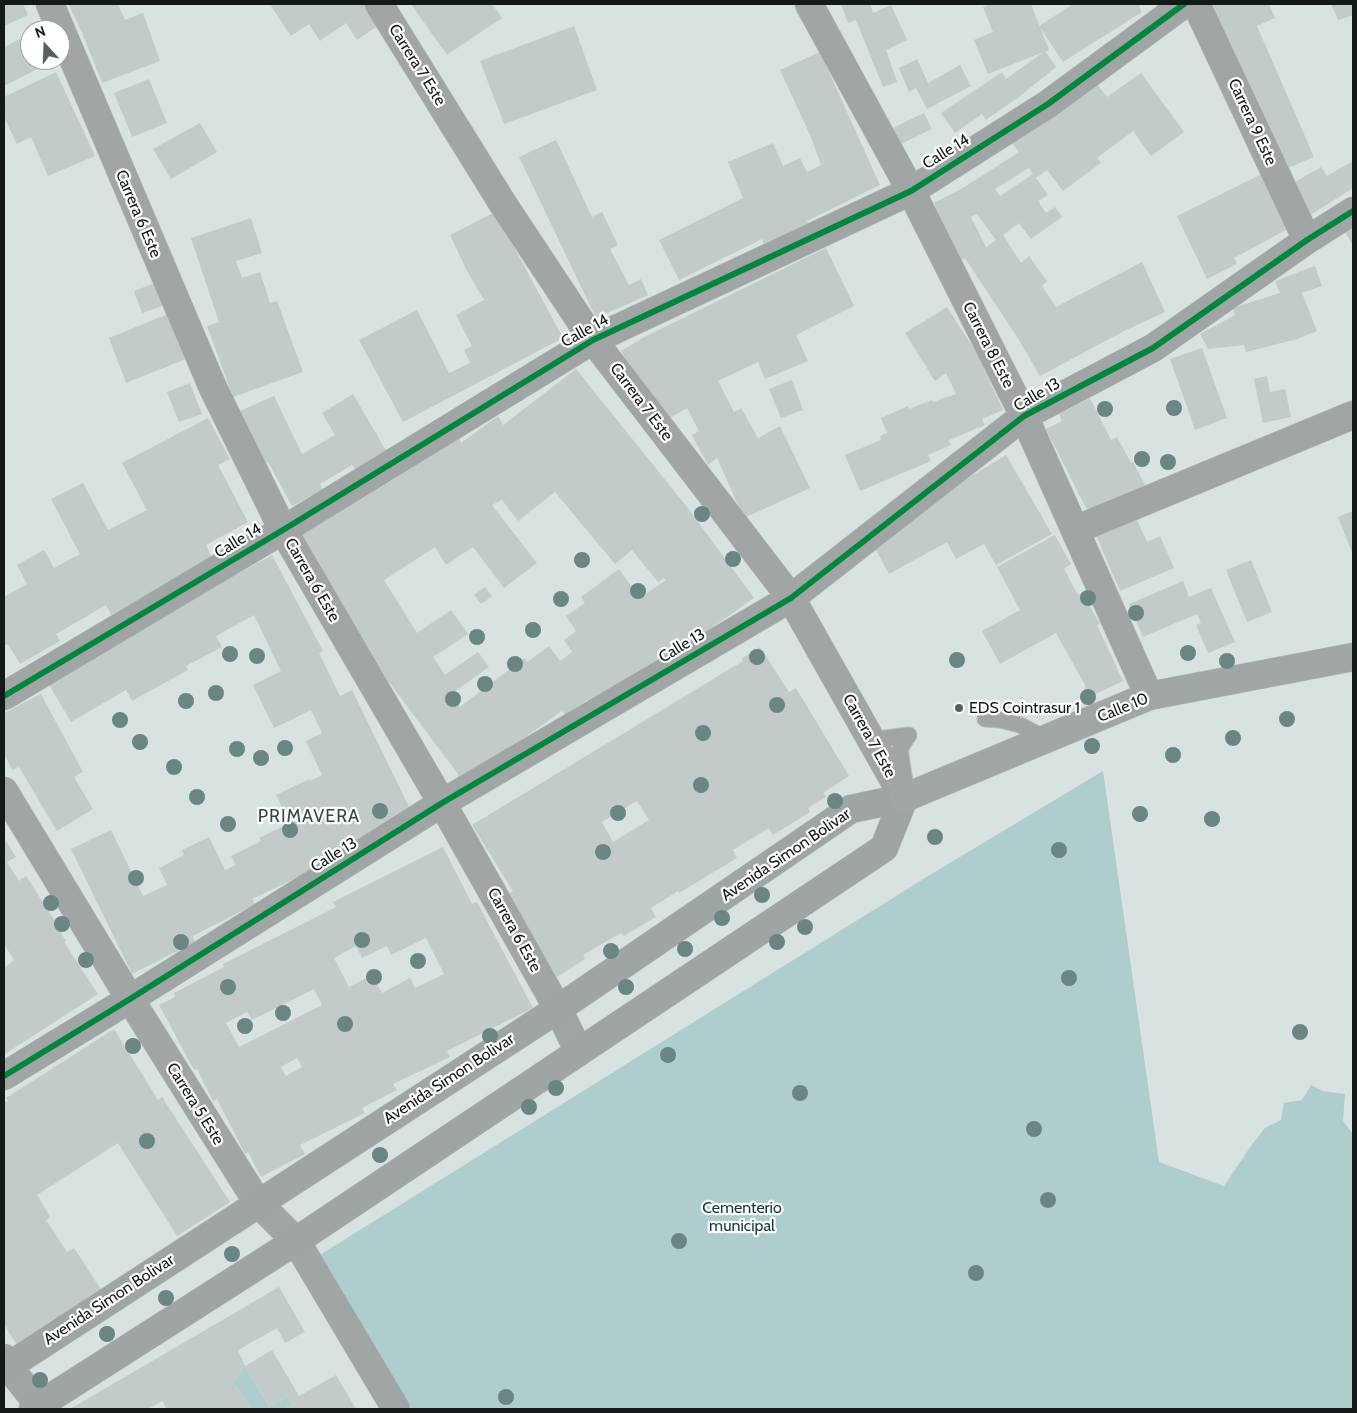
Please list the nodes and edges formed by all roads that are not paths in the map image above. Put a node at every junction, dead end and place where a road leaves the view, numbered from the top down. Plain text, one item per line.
1 (50, 4) edge
2 (379, 4) edge
3 (809, 4) edge
4 (1184, 4) edge
5 (1196, 4) edge
6 (910, 191) junction
7 (1353, 211) edge
8 (1307, 240) junction
9 (593, 340) junction
10 (1353, 415) edge
11 (1024, 416) junction
12 (283, 530) junction
13 (1074, 530) junction
14 (791, 598) junction
15 (1353, 657) edge
16 (4, 696) edge
17 (1149, 696) junction
18 (985, 719) dead end
19 (1047, 739) junction
20 (871, 740) junction
21 (4, 791) edge
22 (905, 798) junction
23 (442, 803) junction
24 (130, 999) junction
25 (558, 1008) junction
26 (579, 1052) junction
27 (4, 1076) edge
28 (258, 1203) junction
29 (296, 1241) junction
30 (5, 1364) edge
31 (38, 1408) edge
32 (396, 1409) edge

1 - 12 street, Carrera 6 Este
2 - 9 street, Carrera 7 Este
3 - 6 street, Carrera 8 Este
4 - 6 street, Calle 14
5 - 8 street, Carrera 9 Este
6 - 9 street, Calle 14
6 - 11 street, Carrera 8 Este
7 - 8 street, Calle 13
8 - 11 street, Calle 13
9 - 12 street, Calle 14
9 - 14 street, Carrera 7 Este
10 - 13 street
11 - 13 street, Carrera 8 Este
11 - 14 street, Calle 13
12 - 16 street, Calle 14
12 - 23 street, Carrera 6 Este
13 - 17 street, Carrera 8 Este
14 - 20 street, Carrera 7 Este
14 - 23 street, Calle 13
15 - 17 main road, Calle 10
17 - 19 main road, Calle 10
18 - 19 lane
19 - 22 main road, Calle 10
20 - 22 street, Carrera 7 Este
20 - 22 lane
21 - 24 street, Carrera 5 Este
22 - 25 main road, Avenida Simon Bolivar
22 - 26 main road
23 - 24 street, Calle 13
23 - 25 street, Carrera 6 Este
24 - 27 street, Calle 13
24 - 28 street, Carrera 5 Este
25 - 26 street, Carrera 6 Este
25 - 28 main road, Avenida Simon Bolivar
26 - 29 main road
28 - 29 street, Carrera 5 Este
28 - 30 main road, Avenida Simon Bolivar
29 - 31 main road
29 - 32 street, Carrera 5 Este
30 - 31 street

